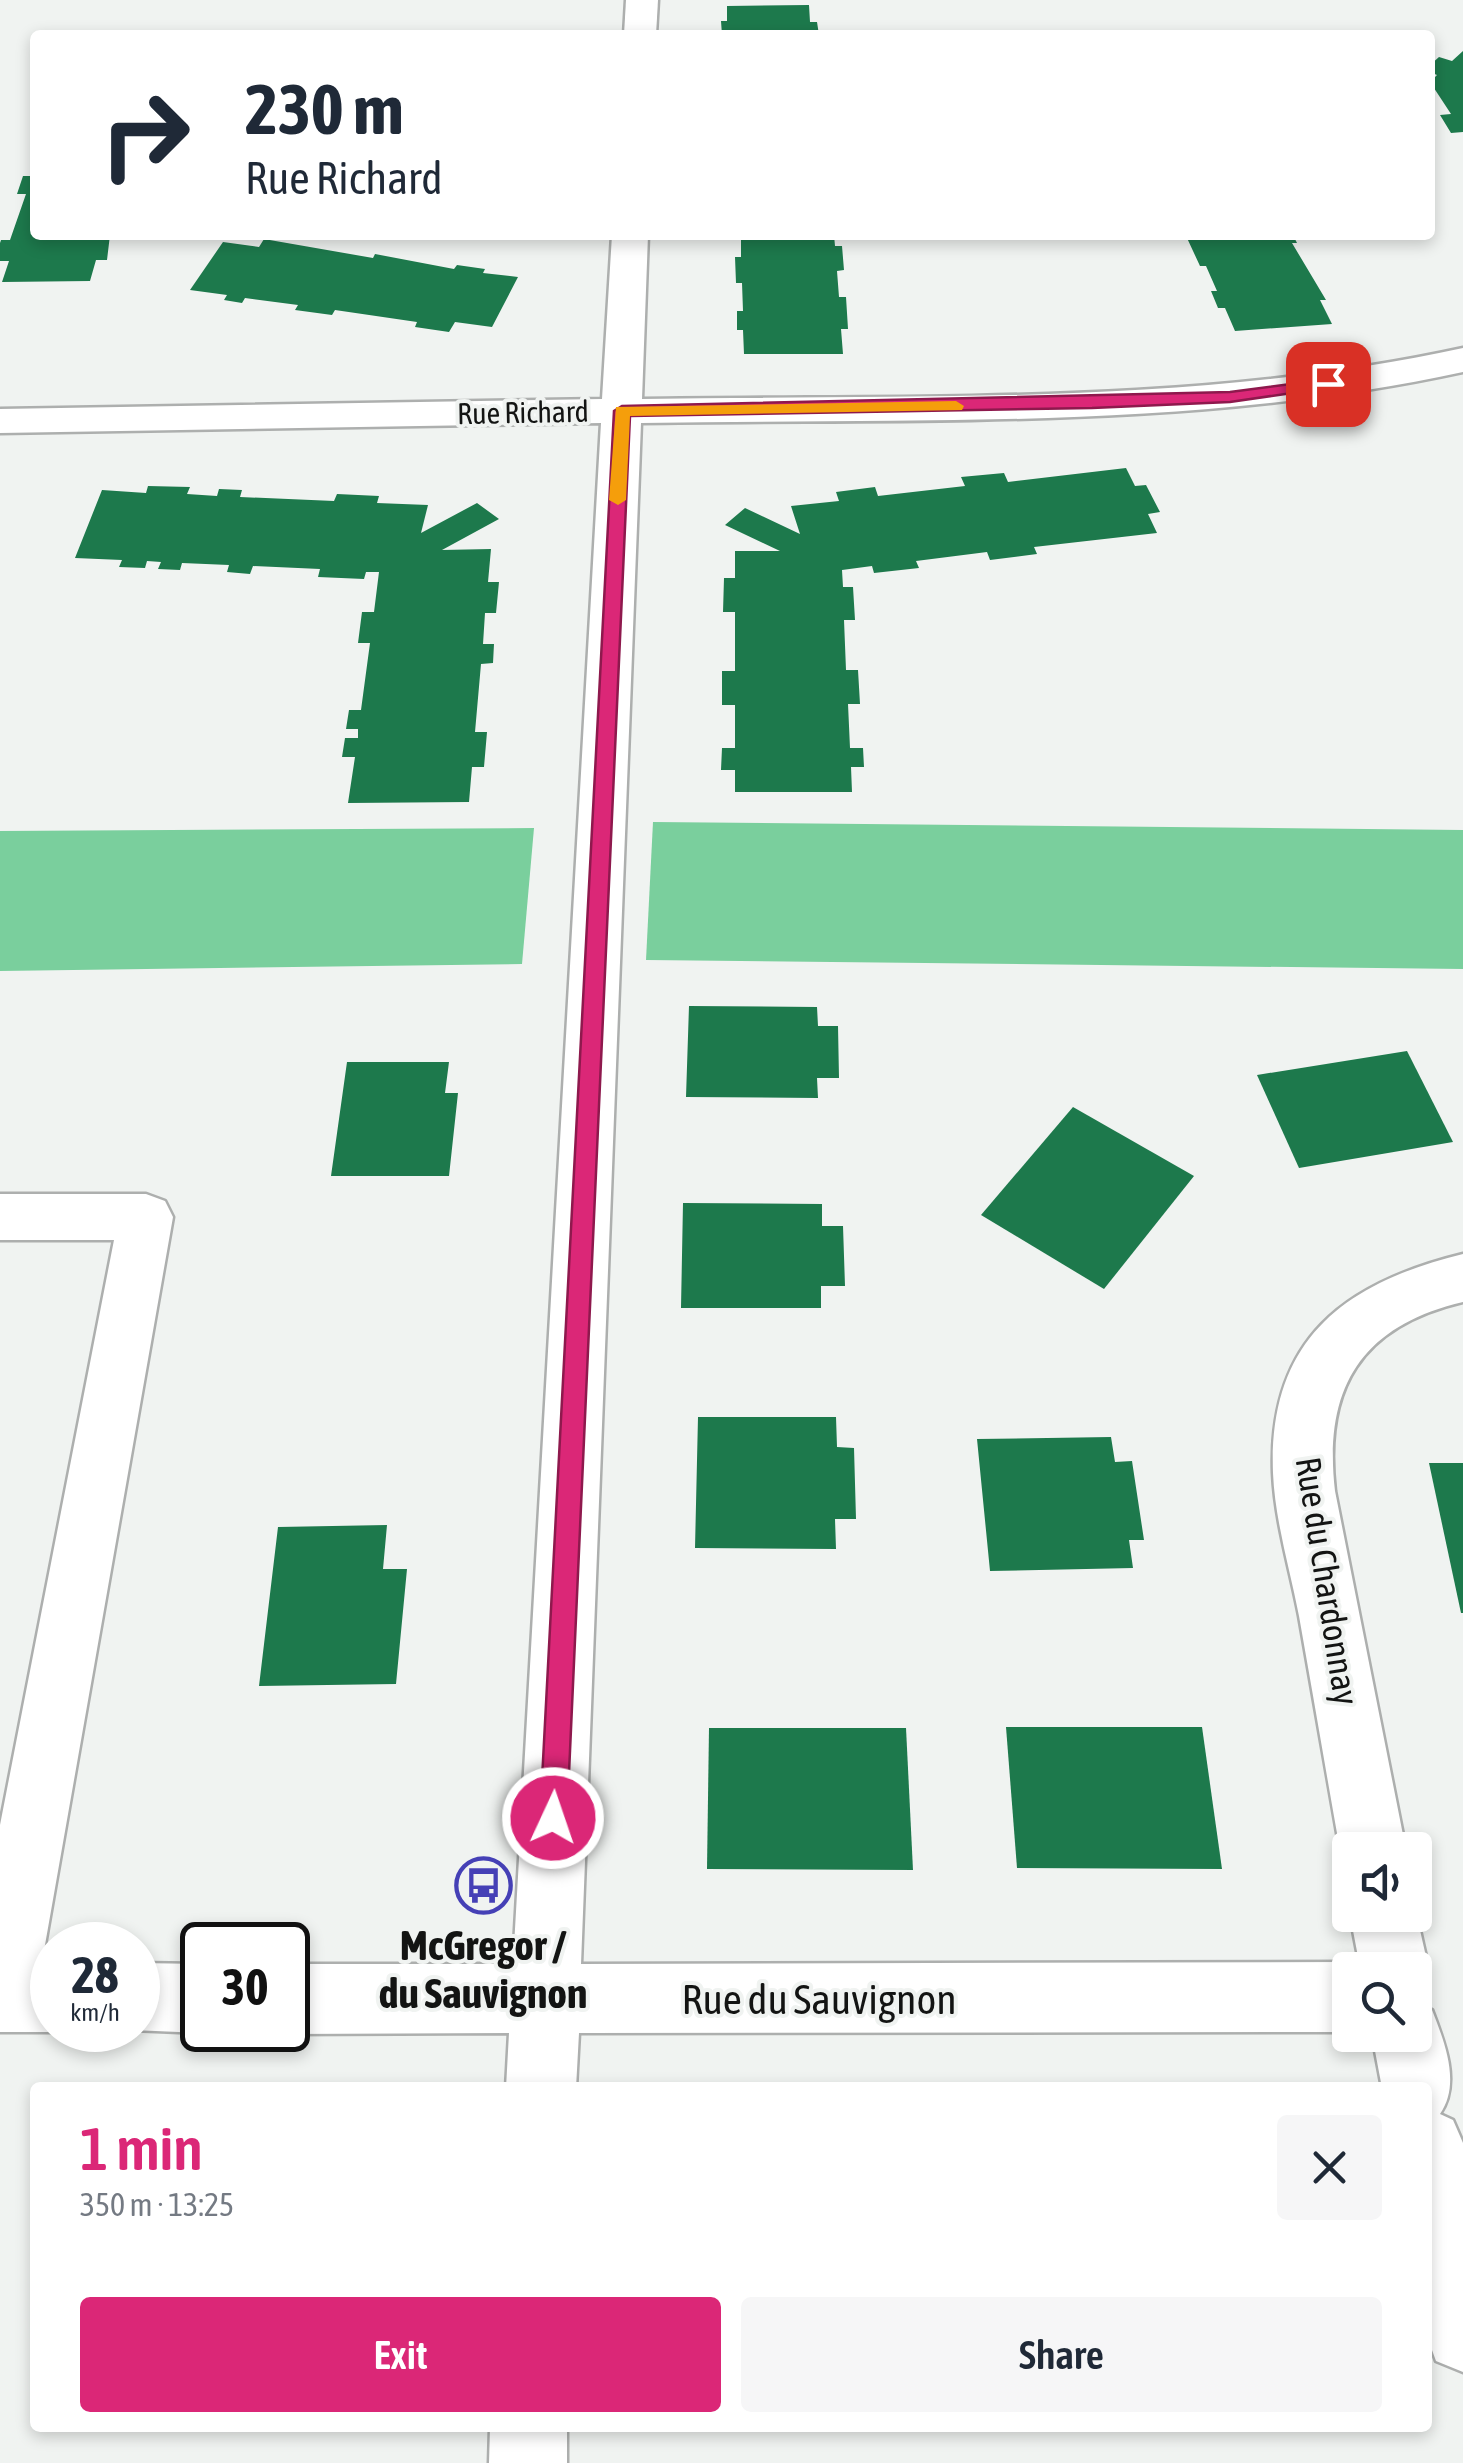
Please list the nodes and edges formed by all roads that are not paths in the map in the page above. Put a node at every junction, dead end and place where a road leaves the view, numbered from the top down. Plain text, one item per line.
1 (642, 0) edge
2 (640, 30) edge
3 (630, 240) edge
4 (1463, 360) edge
5 (622, 411) junction
6 (0, 421) edge
7 (0, 1216) edge
8 (1463, 1278) edge
9 (1369, 1832) edge
10 (0, 1997) edge
11 (30, 1997) edge
12 (1332, 1997) edge
13 (310, 1999) edge
14 (544, 2001) junction
15 (1410, 2052) edge
16 (541, 2082) edge
17 (1415, 2082) edge
18 (1432, 2167) edge
19 (1463, 2334) edge
20 (530, 2432) edge
21 (528, 2463) edge

1 - 2 street
3 - 5 street
4 - 5 street, Rue Richard
5 - 6 street, Rue Richard
5 - 14 street
7 - 10 street
8 - 9 street, Rue du Chardonnay
10 - 11 street
12 - 14 street, Rue du Sauvignon
13 - 14 street, Rue du Sauvignon
14 - 16 street
15 - 17 street
18 - 19 street
20 - 21 street

